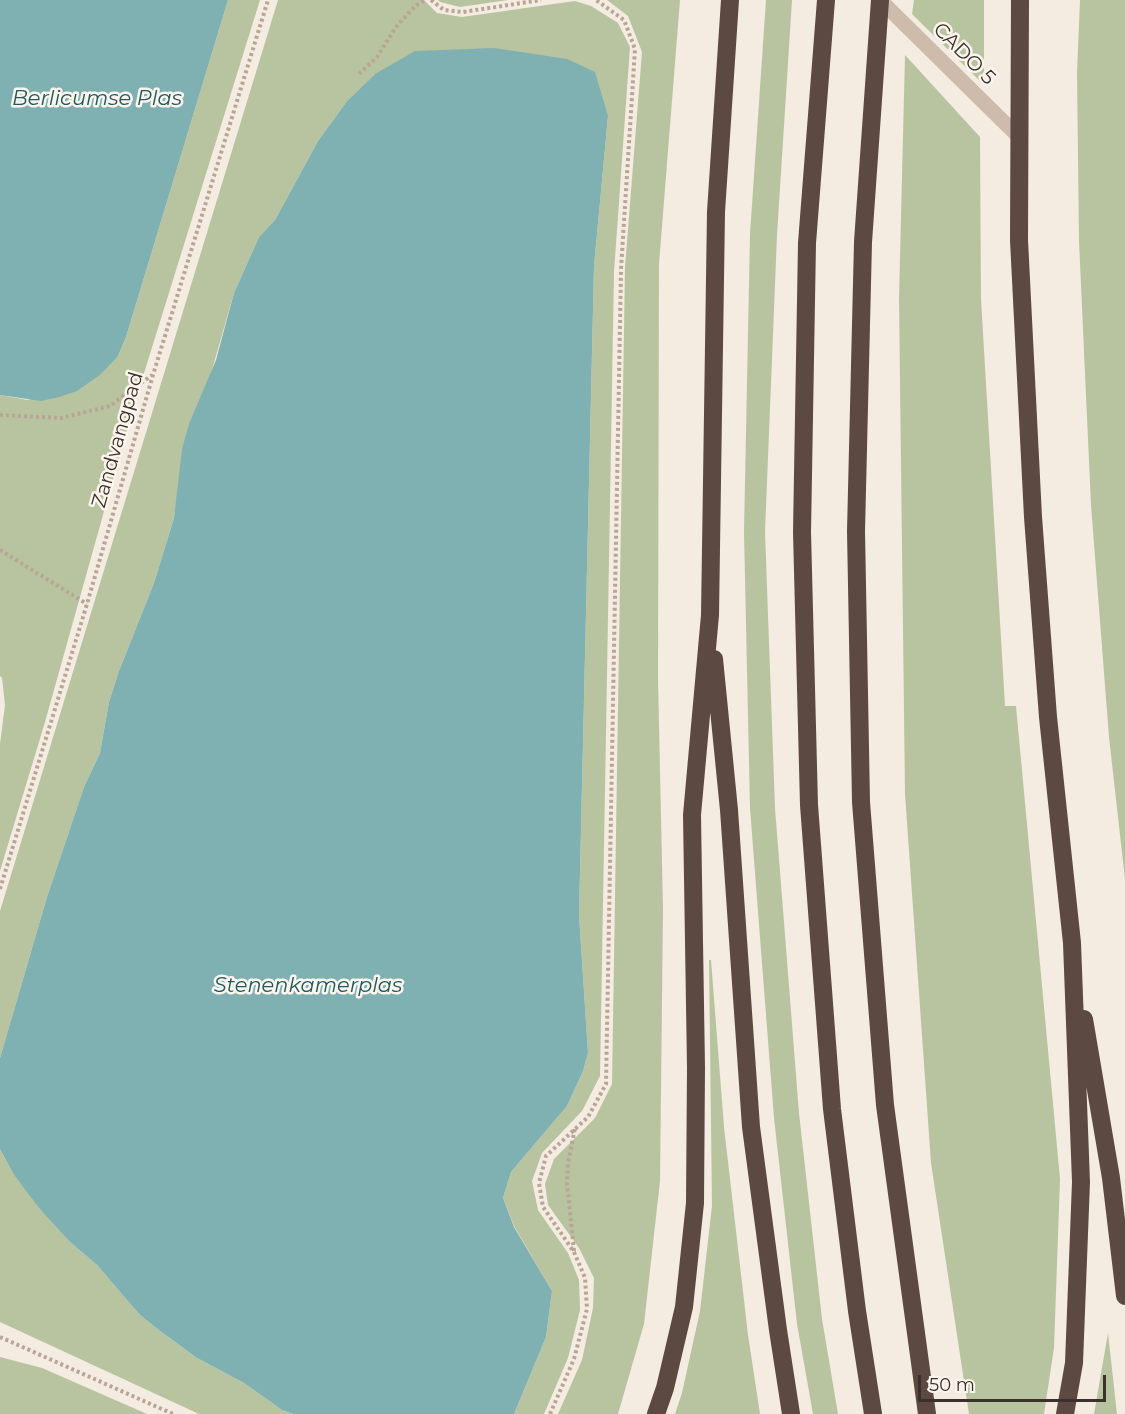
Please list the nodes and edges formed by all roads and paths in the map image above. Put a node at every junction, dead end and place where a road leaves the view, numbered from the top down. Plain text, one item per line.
1 (268, 0) edge
2 (425, 0) edge
3 (431, 0) edge
4 (542, 0) edge
5 (596, 0) edge
6 (730, 0) edge
7 (826, 0) edge
8 (880, 0) edge
9 (1020, 0) edge
10 (359, 74) dead end
11 (1020, 138) junction
12 (153, 375) junction
13 (0, 415) edge
14 (0, 550) edge
15 (87, 604) junction
16 (710, 615) junction
17 (0, 889) edge
18 (1072, 943) junction
19 (576, 1127) junction
20 (574, 1252) junction
21 (1125, 1296) edge
22 (0, 1337) edge
23 (173, 1414) edge
24 (550, 1414) edge
25 (656, 1414) edge
26 (791, 1414) edge
27 (873, 1414) edge
28 (927, 1414) edge
29 (1065, 1414) edge

1 - 12 path, Zandvangpad
2 - 10 path
3 - 4 path
5 - 19 path
6 - 16 highway
7 - 27 highway
8 - 11 lane, CADO 5
8 - 28 highway
9 - 11 highway
11 - 18 highway
12 - 13 path
12 - 15 path, Zandvangpad
14 - 15 path
15 - 17 path, Zandvangpad
16 - 25 highway
16 - 26 highway
18 - 21 highway
18 - 29 highway
19 - 20 path
19 - 20 path
20 - 24 path
22 - 23 path

